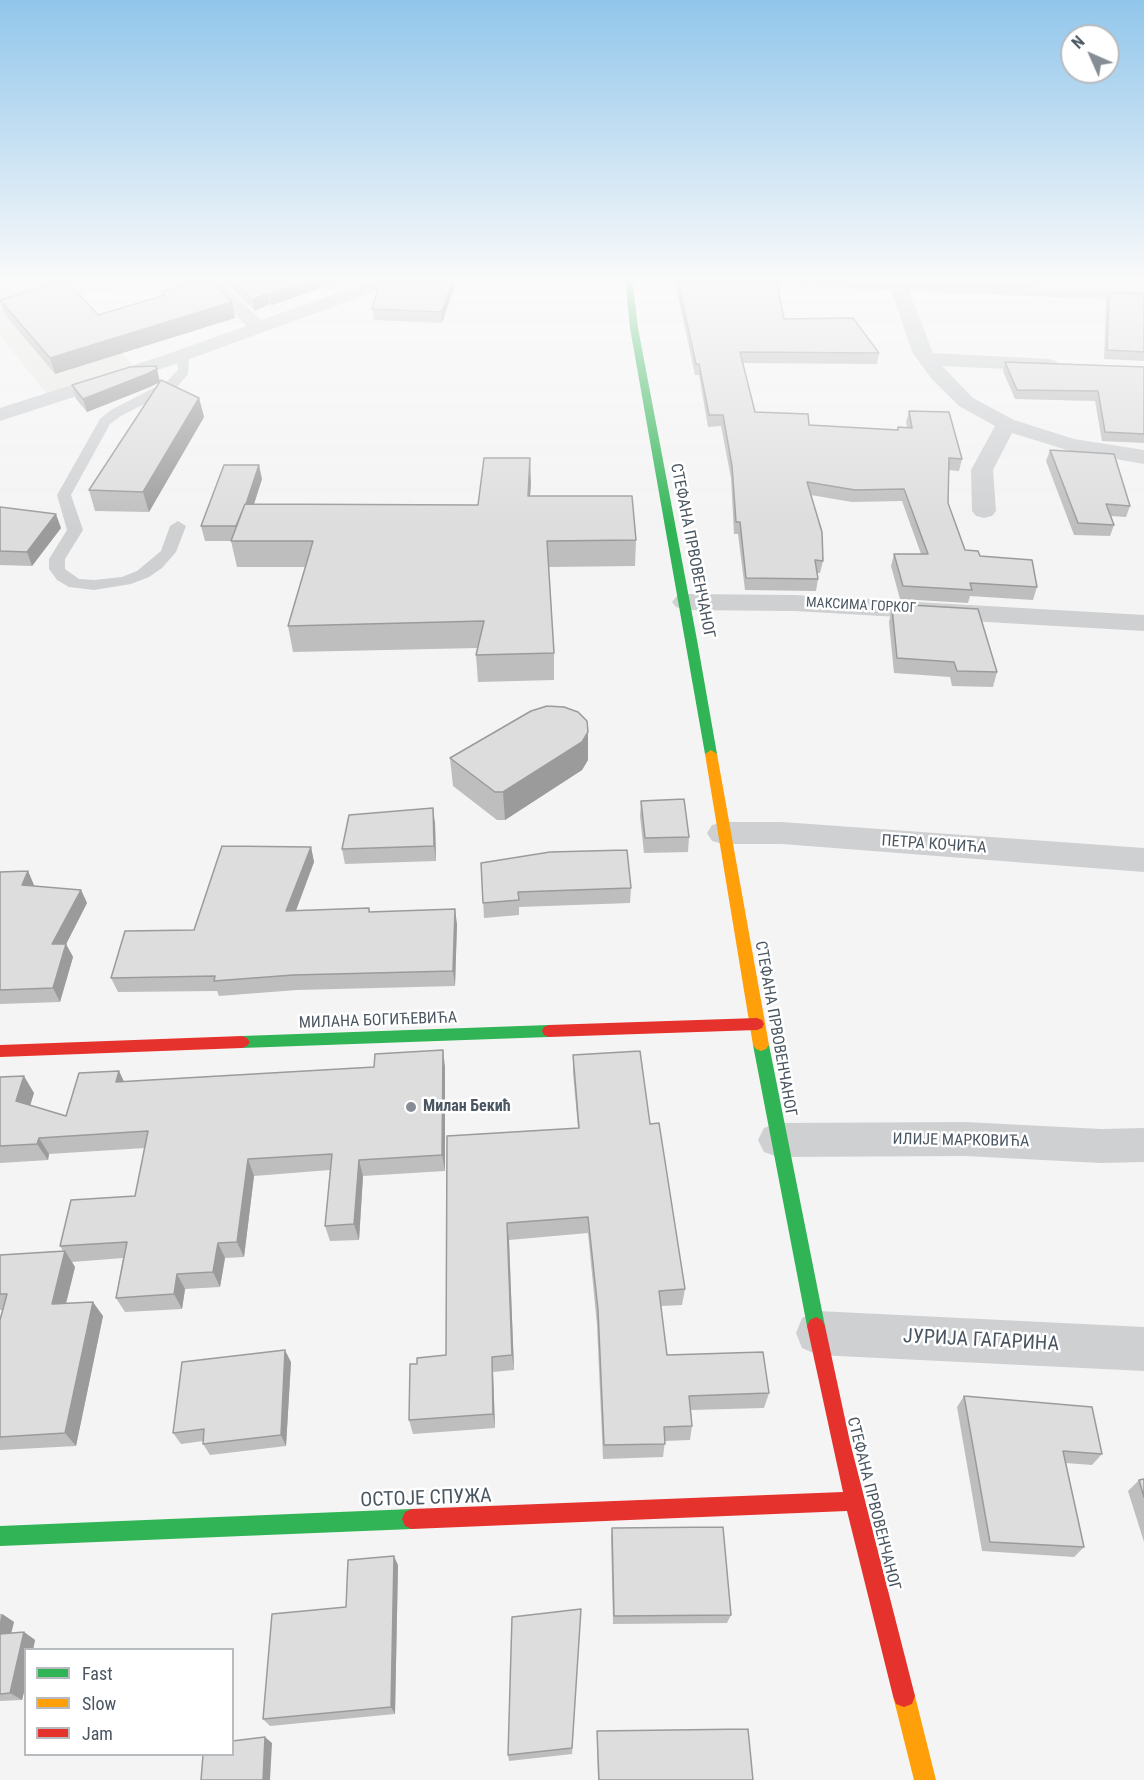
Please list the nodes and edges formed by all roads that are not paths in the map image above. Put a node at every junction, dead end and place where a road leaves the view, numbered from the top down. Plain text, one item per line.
1 (164, 361) edge
2 (183, 361) edge
3 (640, 361) edge
4 (929, 361) edge
5 (974, 361) edge
6 (1064, 365) edge
7 (0, 415) edge
8 (1007, 424) junction
9 (1144, 457) edge
10 (984, 512) dead end
11 (178, 526) dead end
12 (685, 602) junction
13 (1144, 623) edge
14 (723, 833) junction
15 (1144, 860) edge
16 (757, 1024) junction
17 (0, 1051) edge
18 (778, 1140) junction
19 (1144, 1145) edge
20 (818, 1333) junction
21 (1144, 1349) edge
22 (855, 1501) junction
23 (0, 1536) edge
24 (925, 1780) edge

1 - 7 street
2 - 11 lane
3 - 12 street, СТЕФАНА ПРВОВЕНЧАНОГ
4 - 8 street
5 - 6 street
8 - 9 street
8 - 10 street
12 - 13 street, МАКСИМА ГОРКОГ
12 - 14 street, СТЕФАНА ПРВОВЕНЧАНОГ
14 - 15 street, ПЕТРА КОЧИЋА
14 - 16 street, СТЕФАНА ПРВОВЕНЧАНОГ
16 - 17 street, МИЛАНА БОГИЋЕВИЋА
16 - 18 street, СТЕФАНА ПРВОВЕНЧАНОГ
18 - 19 street, ИЛИЈЕ МАРКОВИЋА
18 - 20 street, СТЕФАНА ПРВОВЕНЧАНОГ
20 - 21 street, ЈУРИЈА ГАГАРИНА
20 - 22 street, СТЕФАНА ПРВОВЕНЧАНОГ
22 - 23 street, ОСТОЈЕ СПУЖА
22 - 24 street, СТЕФАНА ПРВОВЕНЧАНОГ

